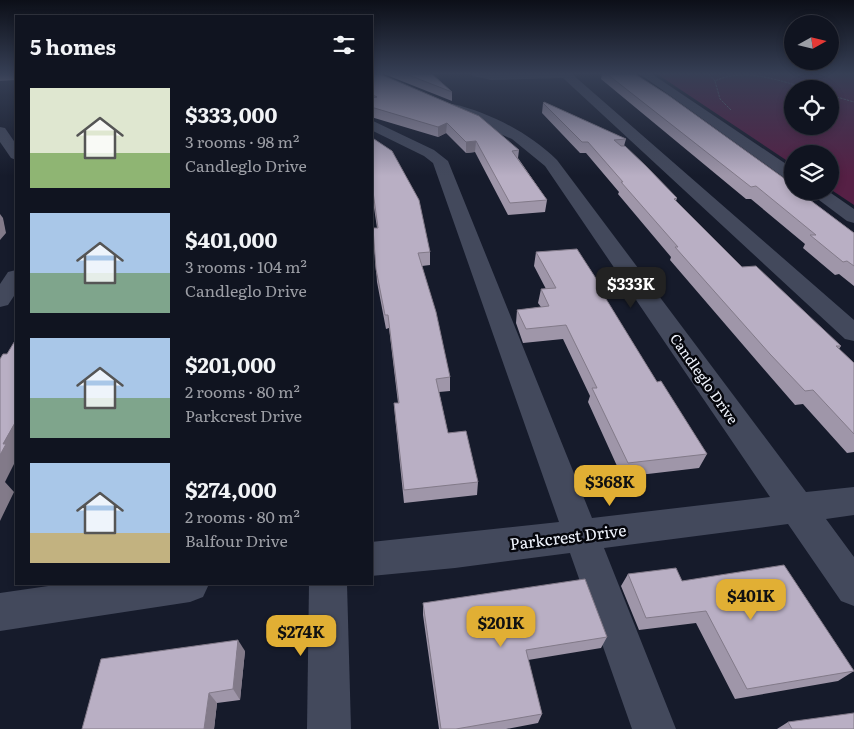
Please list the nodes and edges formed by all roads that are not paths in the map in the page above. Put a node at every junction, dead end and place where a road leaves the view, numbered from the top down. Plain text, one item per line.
1 (454, 108) edge
2 (604, 108) edge
3 (695, 108) edge
4 (373, 125) edge
5 (7, 136) edge
6 (15, 153) edge
7 (784, 170) edge
8 (829, 200) edge
9 (854, 217) edge
10 (15, 278) edge
11 (0, 300) edge
12 (854, 333) edge
13 (854, 501) edge
14 (796, 509) junction
15 (582, 535) junction
16 (373, 559) edge
17 (176, 585) edge
18 (328, 585) edge
19 (854, 588) edge
20 (65, 593) edge
21 (0, 612) edge
22 (329, 729) edge
23 (654, 729) edge

1 - 14 street, Candleglo Drive
2 - 12 street
3 - 7 street
4 - 15 street
5 - 6 street
8 - 9 street
10 - 11 street
13 - 14 street, Parkcrest Drive
14 - 15 street, Parkcrest Drive
14 - 19 street, Candleglo Drive
15 - 16 street, Parkcrest Drive
15 - 23 street
17 - 20 street
18 - 22 street
20 - 21 street

